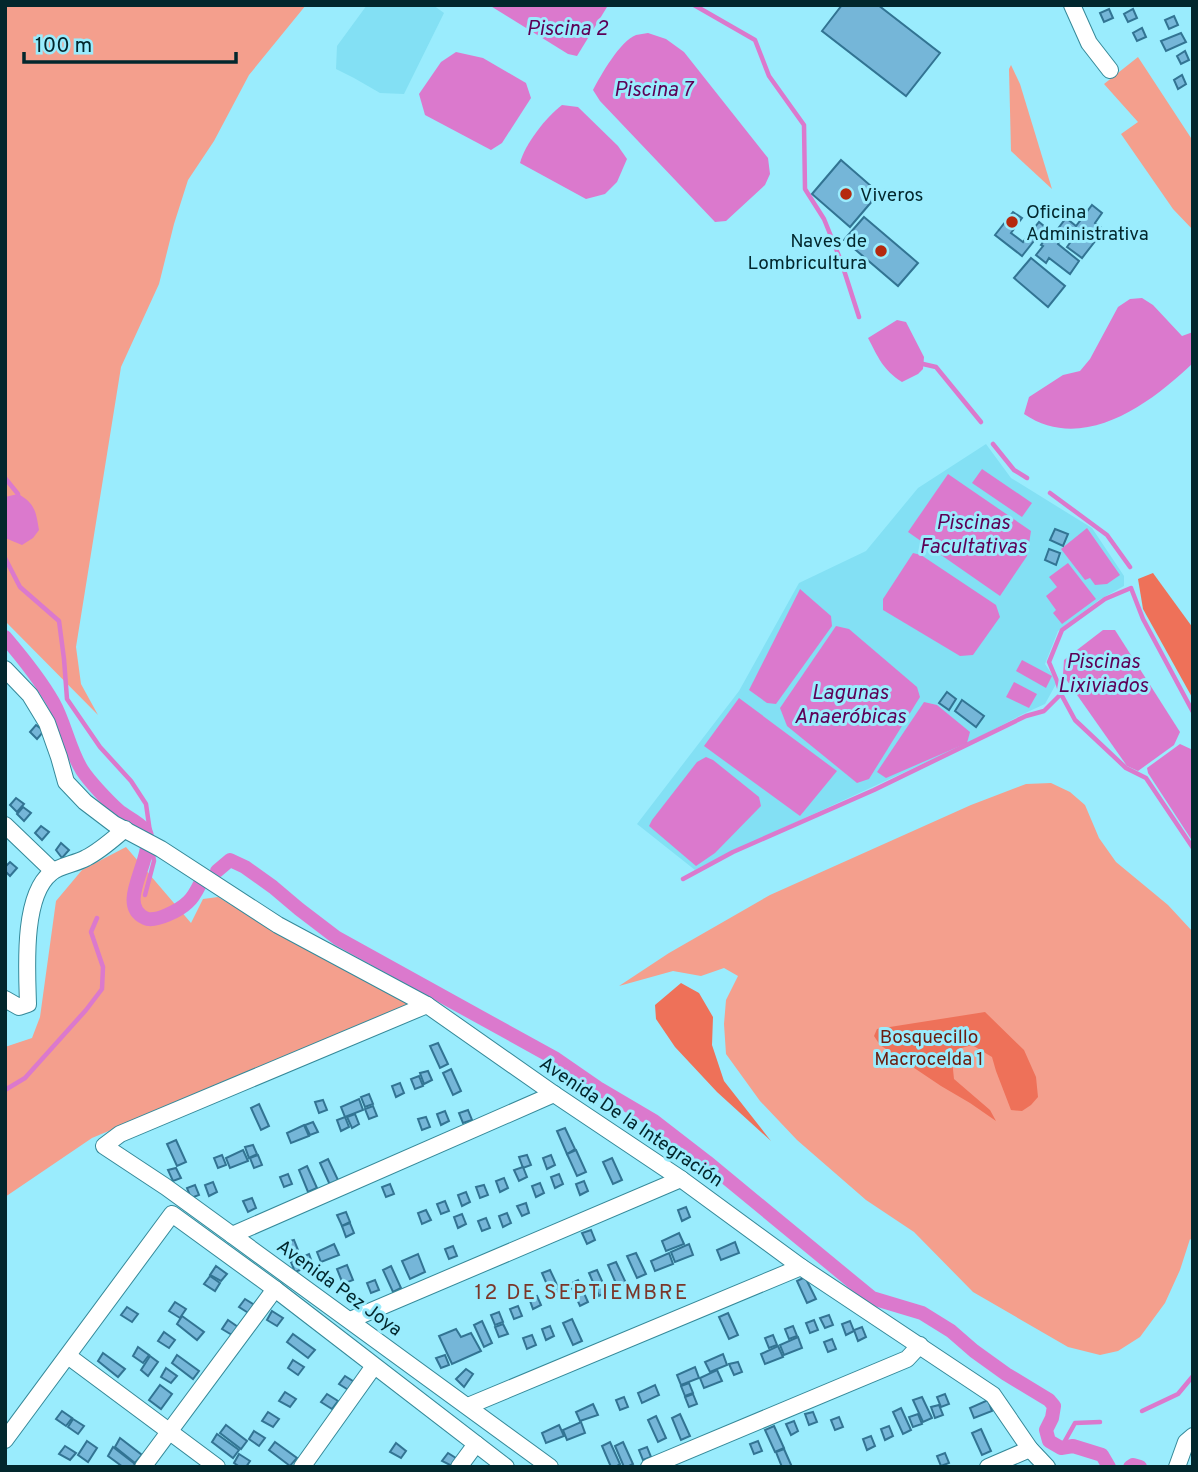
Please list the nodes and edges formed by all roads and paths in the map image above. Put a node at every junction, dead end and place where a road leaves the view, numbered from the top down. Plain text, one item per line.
1 (1072, 5) edge
2 (1110, 70) dead end
3 (5, 669) edge
4 (5, 825) edge
5 (130, 833) junction
6 (53, 871) junction
7 (5, 999) edge
8 (427, 1005) junction
9 (554, 1094) junction
10 (681, 1179) junction
11 (232, 1235) junction
12 (801, 1267) junction
13 (275, 1289) junction
14 (350, 1320) junction
15 (920, 1345) junction
16 (68, 1356) junction
17 (374, 1366) junction
18 (468, 1406) junction
19 (169, 1430) junction
20 (1193, 1436) edge
21 (5, 1440) edge
22 (476, 1444) junction
23 (1030, 1449) junction
24 (144, 1467) edge
25 (217, 1467) edge
26 (302, 1467) edge
27 (459, 1467) edge
28 (506, 1467) edge
29 (550, 1467) edge
30 (649, 1467) edge
31 (988, 1467) edge
32 (1047, 1467) edge
33 (1177, 1467) edge

1 - 2 street
3 - 5 street, Avenida De la Integración
4 - 6 street
5 - 6 street
5 - 8 street, Avenida De la Integración
6 - 7 street
8 - 9 street, Avenida De la Integración
8 - 11 street, Avenida Pez Joya
9 - 10 street, Avenida De la Integración
9 - 11 street
10 - 12 street, Avenida De la Integración
10 - 14 street
11 - 14 street, Avenida Pez Joya
12 - 15 street, Avenida De la Integración
12 - 18 street
13 - 16 street, Avenida Pez Joya
13 - 17 street, Avenida Pez Joya
13 - 19 street
14 - 18 street, Avenida Pez Joya
15 - 23 street, Avenida De la Integración
15 - 30 street
16 - 19 street
16 - 21 street
17 - 22 street, Avenida Pez Joya
17 - 26 street
18 - 29 street, Avenida Pez Joya
19 - 24 street
19 - 25 street
20 - 33 street
22 - 27 street
22 - 28 street, Avenida Pez Joya
23 - 31 street
23 - 32 street, Avenida De la Integración

